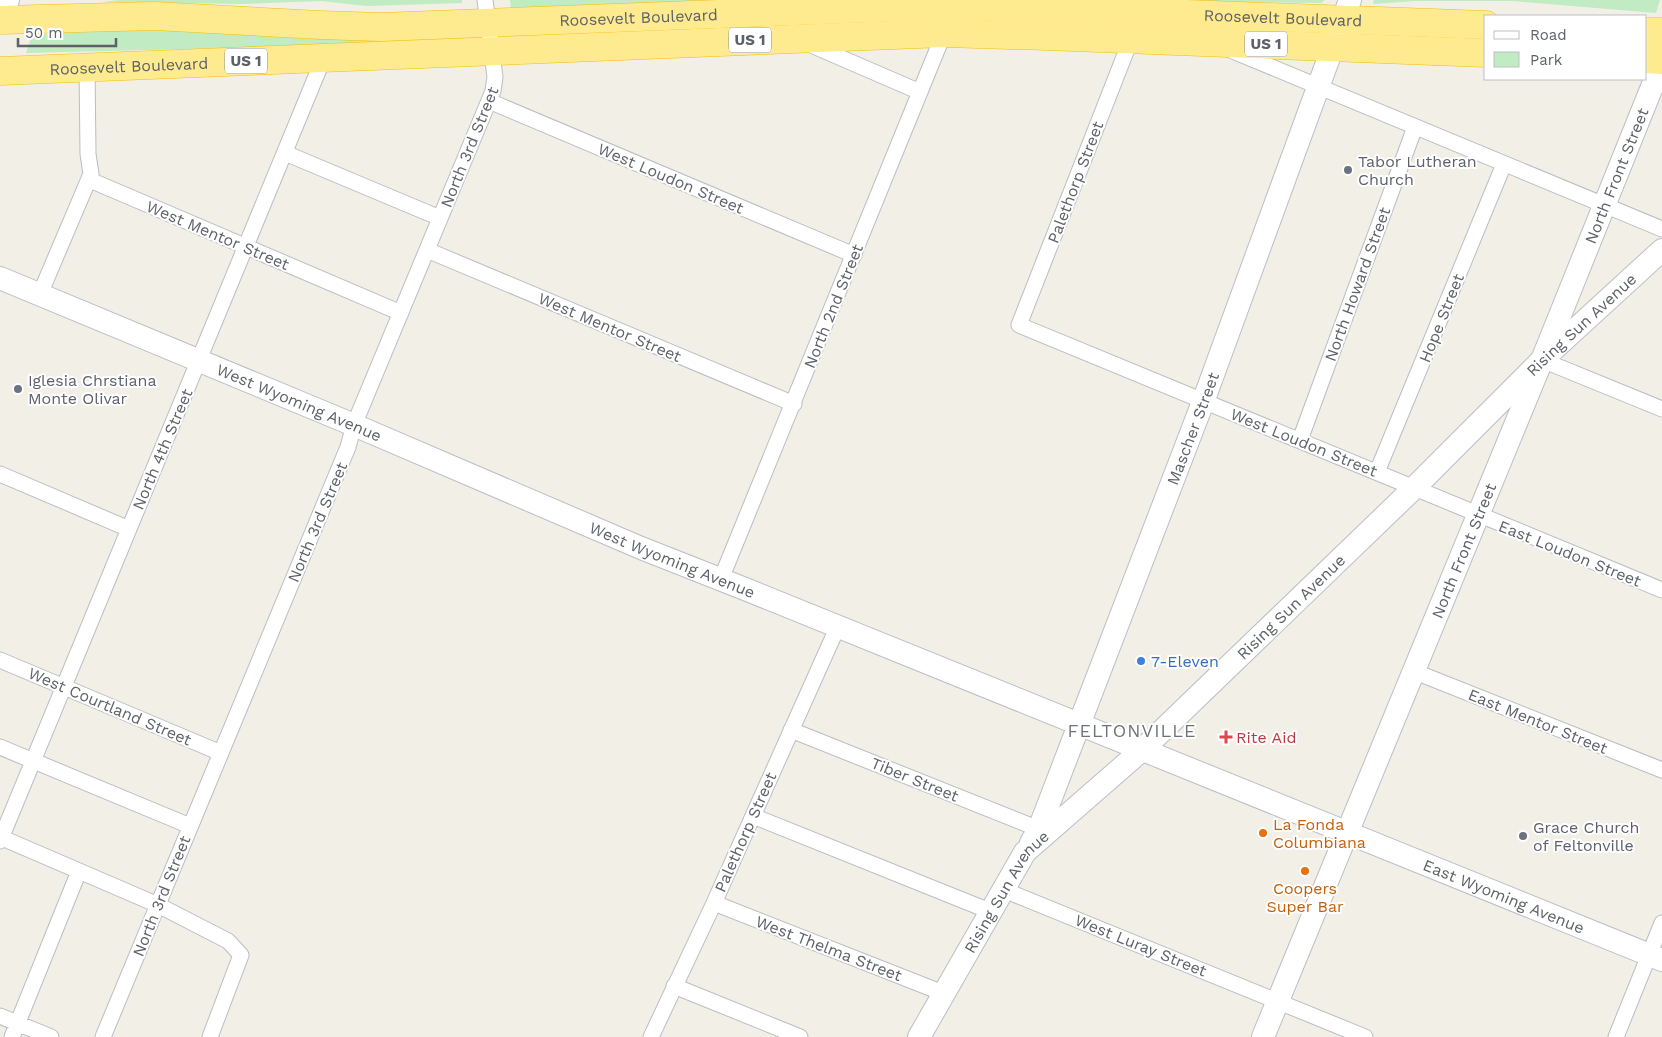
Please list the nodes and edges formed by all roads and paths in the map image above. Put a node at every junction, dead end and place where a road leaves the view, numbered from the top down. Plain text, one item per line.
1 (8, 0) edge
2 (878, 8) junction
3 (1346, 10) edge
4 (487, 12) edge
5 (0, 20) edge
6 (1483, 26) edge
7 (1647, 32) edge
8 (1662, 32) edge
9 (944, 34) junction
10 (796, 38) junction
11 (1131, 39) junction
12 (1210, 42) junction
13 (1333, 47) junction
14 (492, 50) junction
15 (1484, 53) edge
16 (324, 57) junction
17 (1647, 59) edge
18 (1662, 61) edge
19 (87, 67) junction
20 (0, 70) edge
21 (1318, 88) junction
22 (920, 92) junction
23 (489, 101) junction
24 (1415, 127) junction
25 (285, 153) junction
26 (1504, 164) junction
27 (90, 180) junction
28 (1604, 205) junction
29 (440, 218) junction
30 (1662, 229) edge
31 (246, 246) junction
32 (427, 250) junction
33 (1662, 250) edge
34 (854, 255) junction
35 (0, 278) edge
36 (40, 294) junction
37 (401, 313) junction
38 (1019, 325) joint
39 (1542, 360) junction
40 (200, 361) junction
41 (1203, 402) junction
42 (794, 404) junction
43 (1662, 409) edge
44 (354, 425) junction
45 (1300, 440) junction
46 (1377, 472) junction
47 (0, 474) edge
48 (1414, 488) junction
49 (1478, 515) junction
50 (129, 529) junction
51 (721, 579) junction
52 (1662, 590) edge
53 (838, 626) junction
54 (0, 660) edge
55 (1414, 672) junction
56 (64, 686) junction
57 (1079, 724) junction
58 (791, 730) junction
59 (0, 747) edge
60 (1143, 749) junction
61 (221, 753) junction
62 (34, 761) junction
63 (1662, 770) edge
64 (753, 816) junction
65 (190, 826) junction
66 (1038, 829) junction
67 (1347, 832) junction
68 (0, 839) edge
69 (1025, 852) junction
70 (79, 871) junction
71 (1004, 890) junction
72 (714, 903) junction
73 (158, 905) junction
74 (992, 912) junction
75 (1662, 923) edge
76 (1655, 957) edge
77 (674, 986) junction
78 (944, 993) junction
79 (1278, 1000) junction
80 (0, 1016) edge
81 (15, 1030) edge
82 (51, 1037) edge
83 (103, 1037) edge
84 (210, 1037) edge
85 (650, 1037) edge
86 (800, 1037) edge
87 (919, 1037) edge
88 (1263, 1037) edge
89 (1365, 1037) edge
90 (1616, 1037) edge

1 - 5 street
2 - 3 highway, Roosevelt Boulevard / US 1
2 - 4 highway, Roosevelt Boulevard / US 1
2 - 10 highway
3 - 6 highway, Roosevelt Boulevard / US 1
3 - 13 street, Mascher Street
4 - 5 highway, Roosevelt Boulevard / US 1
4 - 14 street, North 3rd Street
7 - 8 highway
9 - 10 highway, Roosevelt Boulevard / US 1
9 - 11 highway, Roosevelt Boulevard / US 1
9 - 22 street, North 2nd Street
10 - 14 highway, Roosevelt Boulevard / US 1
10 - 22 street
11 - 12 highway, Roosevelt Boulevard / US 1
11 - 38 street, Palethorp Street
12 - 13 highway, Roosevelt Boulevard / US 1
12 - 21 street
13 - 15 highway, Roosevelt Boulevard / US 1
13 - 21 street, Mascher Street
14 - 16 highway, Roosevelt Boulevard / US 1
14 - 23 street, North 3rd Street
16 - 19 highway, Roosevelt Boulevard / US 1
16 - 25 street, North 4th Street
17 - 18 highway
18 - 28 street, North Front Street
19 - 20 highway, Roosevelt Boulevard / US 1
19 - 27 street
21 - 24 street
21 - 41 street, Mascher Street
22 - 34 street, North 2nd Street
23 - 29 street, North 3rd Street
23 - 34 street, West Loudon Street
24 - 26 street
24 - 45 street, North Howard Street
25 - 29 street
25 - 31 street, North 4th Street
26 - 28 street
26 - 46 street, Hope Street
27 - 31 street, West Mentor Street
27 - 36 street
28 - 30 street
28 - 39 street, North Front Street
29 - 32 street, North 3rd Street
31 - 37 street, West Mentor Street
31 - 40 street, North 4th Street
32 - 37 street, North 3rd Street
32 - 42 street, West Mentor Street
33 - 39 street, Rising Sun Avenue
34 - 42 street, North 2nd Street
35 - 36 street, West Wyoming Avenue
36 - 40 street, West Wyoming Avenue
37 - 44 street, North 3rd Street
38 - 41 street, West Loudon Street
39 - 43 street
39 - 48 street, Rising Sun Avenue
39 - 49 street, North Front Street
40 - 44 street, West Wyoming Avenue
40 - 50 street, North 4th Street
41 - 45 street, West Loudon Street
41 - 57 street, Mascher Street
42 - 51 street, North 2nd Street
44 - 51 street, West Wyoming Avenue
44 - 61 street, North 3rd Street
45 - 46 street, West Loudon Street
46 - 48 street, West Loudon Street
47 - 50 street
48 - 49 street, West Loudon Street
48 - 60 street, Rising Sun Avenue
49 - 52 street, East Loudon Street
49 - 55 street, North Front Street
50 - 56 street, North 4th Street
51 - 53 street, West Wyoming Avenue
53 - 57 street, West Wyoming Avenue
53 - 58 street, Palethorp Street
54 - 56 street, West Courtland Street
55 - 63 street, East Mentor Street
55 - 67 street, North Front Street
56 - 61 street, West Courtland Street
56 - 62 street, North 4th Street
57 - 60 street, West Wyoming Avenue
57 - 66 street, Mascher Street
58 - 64 street, Palethorp Street
58 - 66 street, Tiber Street
59 - 62 street
60 - 67 street, West Wyoming Avenue
60 - 69 street, Rising Sun Avenue
61 - 65 street, North 3rd Street
62 - 65 street
62 - 68 street, North 4th Street
64 - 72 street, Palethorp Street
64 - 74 street
65 - 73 street, North 3rd Street
66 - 69 street, Mascher Street
67 - 76 street, East Wyoming Avenue
67 - 79 street, North Front Street
68 - 70 street
69 - 71 street, Rising Sun Avenue
70 - 73 street
70 - 81 street
71 - 74 street, Rising Sun Avenue
71 - 79 street, West Luray Street
72 - 77 street, Palethorp Street
72 - 78 street, West Thelma Street
73 - 83 street, North 3rd Street
73 - 84 street
74 - 78 street, Rising Sun Avenue
75 - 76 street
76 - 90 street
77 - 85 street, Palethorp Street
77 - 86 street
78 - 87 street, Rising Sun Avenue
79 - 88 street, North Front Street
79 - 89 street, West Luray Street
80 - 81 street
81 - 82 street

